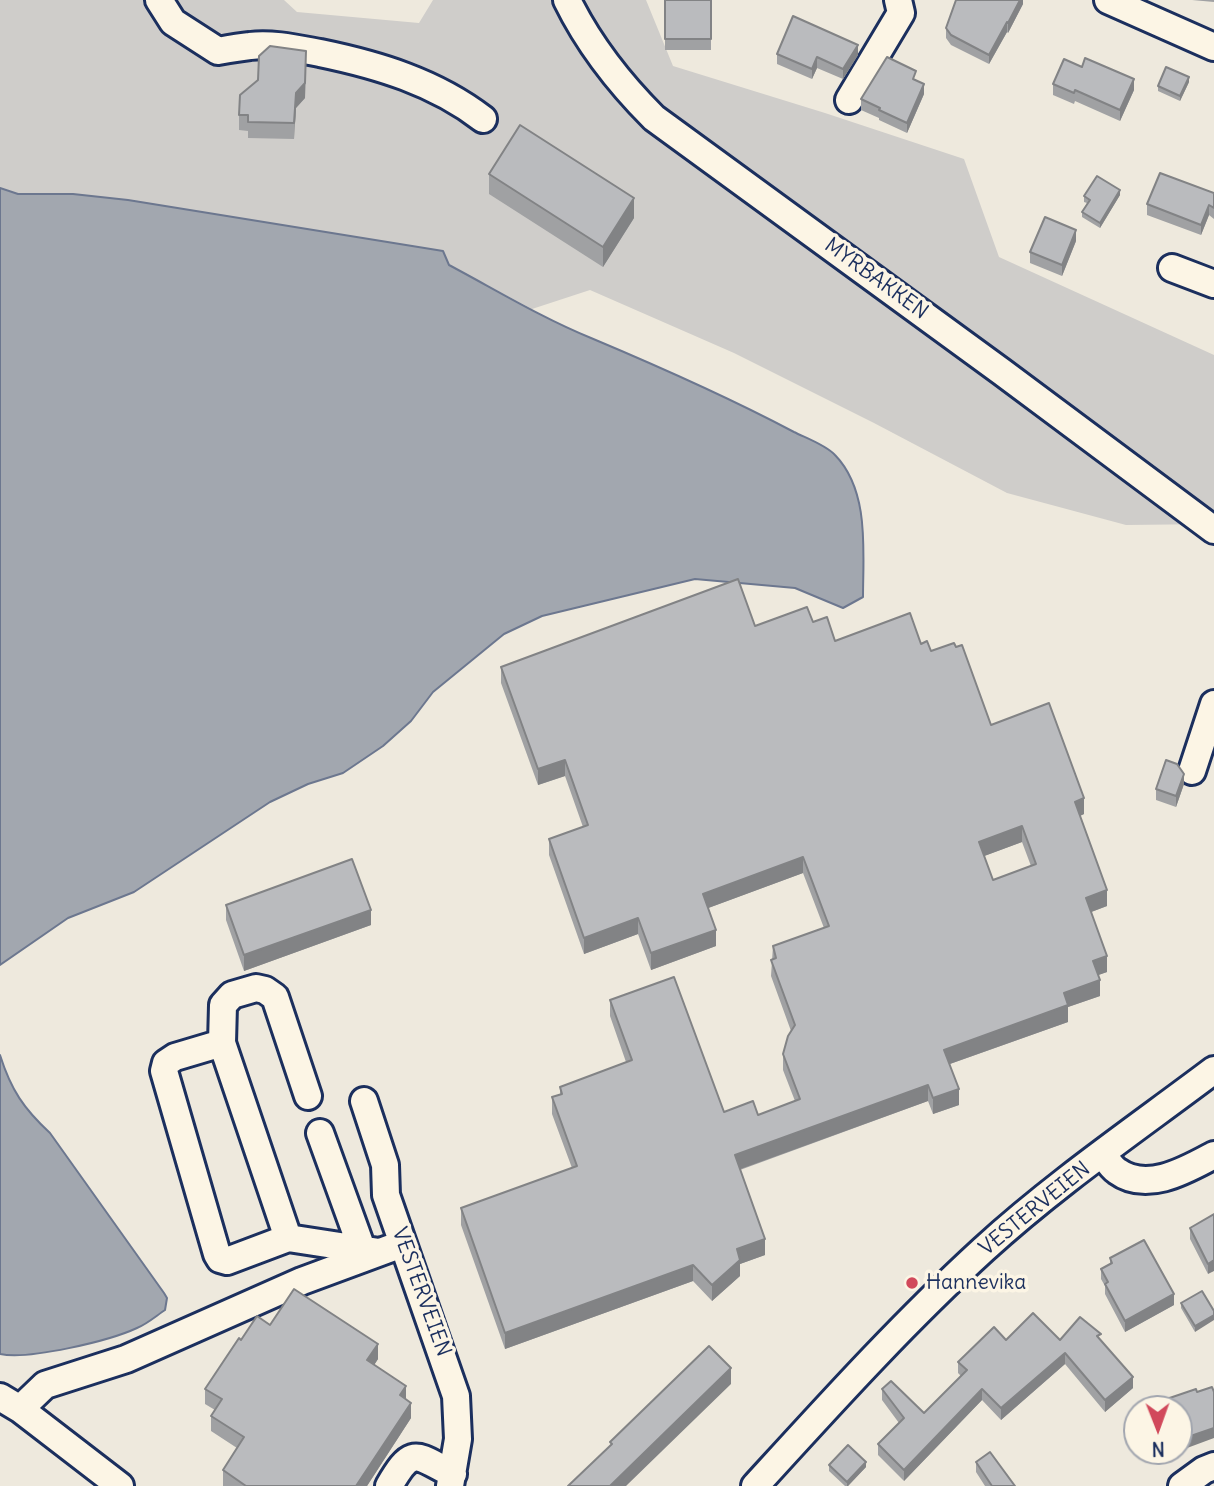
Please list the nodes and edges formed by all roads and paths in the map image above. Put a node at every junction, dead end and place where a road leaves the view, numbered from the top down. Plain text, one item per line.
1 (159, 0) edge
2 (567, 0) edge
3 (898, 0) edge
4 (1108, 0) edge
5 (1214, 47) edge
6 (849, 100) dead end
7 (483, 119) dead end
8 (1172, 268) dead end
9 (1214, 284) edge
10 (1214, 530) edge
11 (1214, 704) edge
12 (1192, 771) dead end
13 (222, 1043) junction
14 (1208, 1079) edge
15 (308, 1096) dead end
16 (364, 1101) dead end
17 (320, 1133) dead end
18 (1103, 1154) junction
19 (1214, 1155) edge
20 (288, 1238) junction
21 (381, 1248) junction
22 (10, 1403) edge
23 (1214, 1466) edge
24 (451, 1480) edge
25 (766, 1482) edge
26 (120, 1486) edge
27 (389, 1486) edge
28 (1182, 1486) edge

1 - 7 street
2 - 10 street, MYRBAKKEN
3 - 6 street
4 - 5 street
8 - 9 street
11 - 12 street
13 - 15 street
13 - 20 street
13 - 20 street
14 - 18 street, VESTERVEIEN
16 - 21 street, VESTERVEIEN
17 - 21 street
18 - 19 street
18 - 25 street, VESTERVEIEN
20 - 21 street
21 - 22 street
21 - 24 street, VESTERVEIEN
22 - 26 street
23 - 28 street
24 - 27 street

